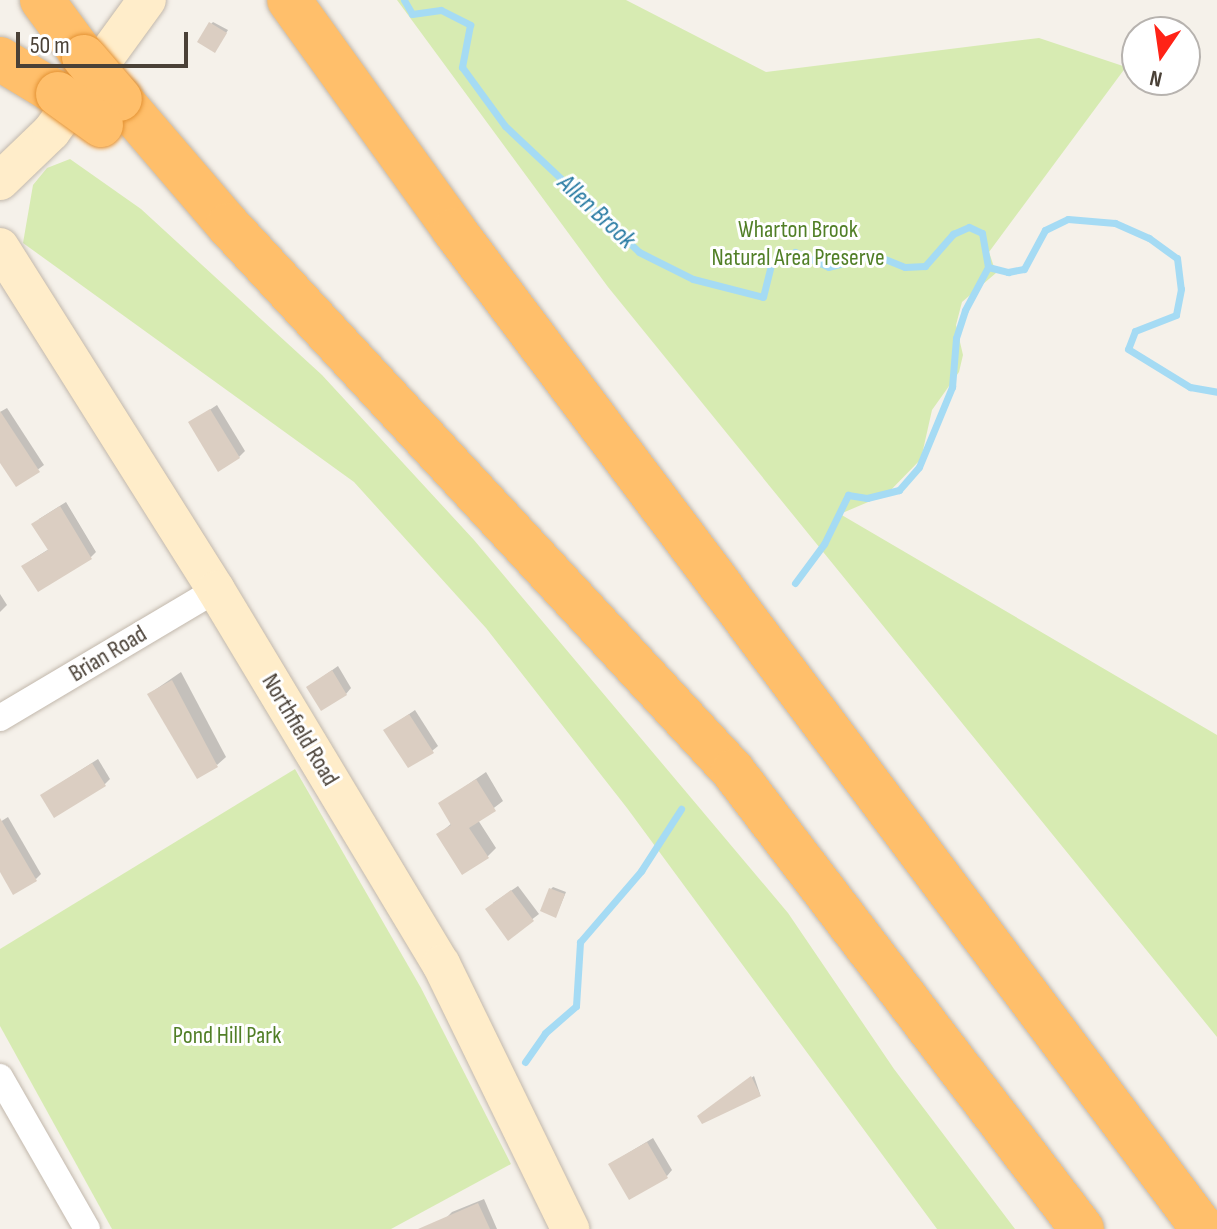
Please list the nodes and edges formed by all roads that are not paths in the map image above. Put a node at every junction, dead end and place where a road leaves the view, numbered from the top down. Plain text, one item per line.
1 (42, 0) edge
2 (147, 0) edge
3 (289, 0) edge
4 (0, 59) edge
5 (110, 112) junction
6 (0, 181) edge
7 (0, 247) edge
8 (216, 590) junction
9 (0, 718) edge
10 (0, 1077) edge
11 (87, 1229) edge
12 (570, 1229) edge
13 (1082, 1229) edge
14 (1203, 1229) edge

1 - 5 highway, bridge
2 - 6 street
3 - 14 highway
4 - 5 highway, bridge
5 - 13 highway
7 - 8 street, Northfield Road
8 - 9 street, Brian Road
8 - 12 street, Northfield Road
10 - 11 street

